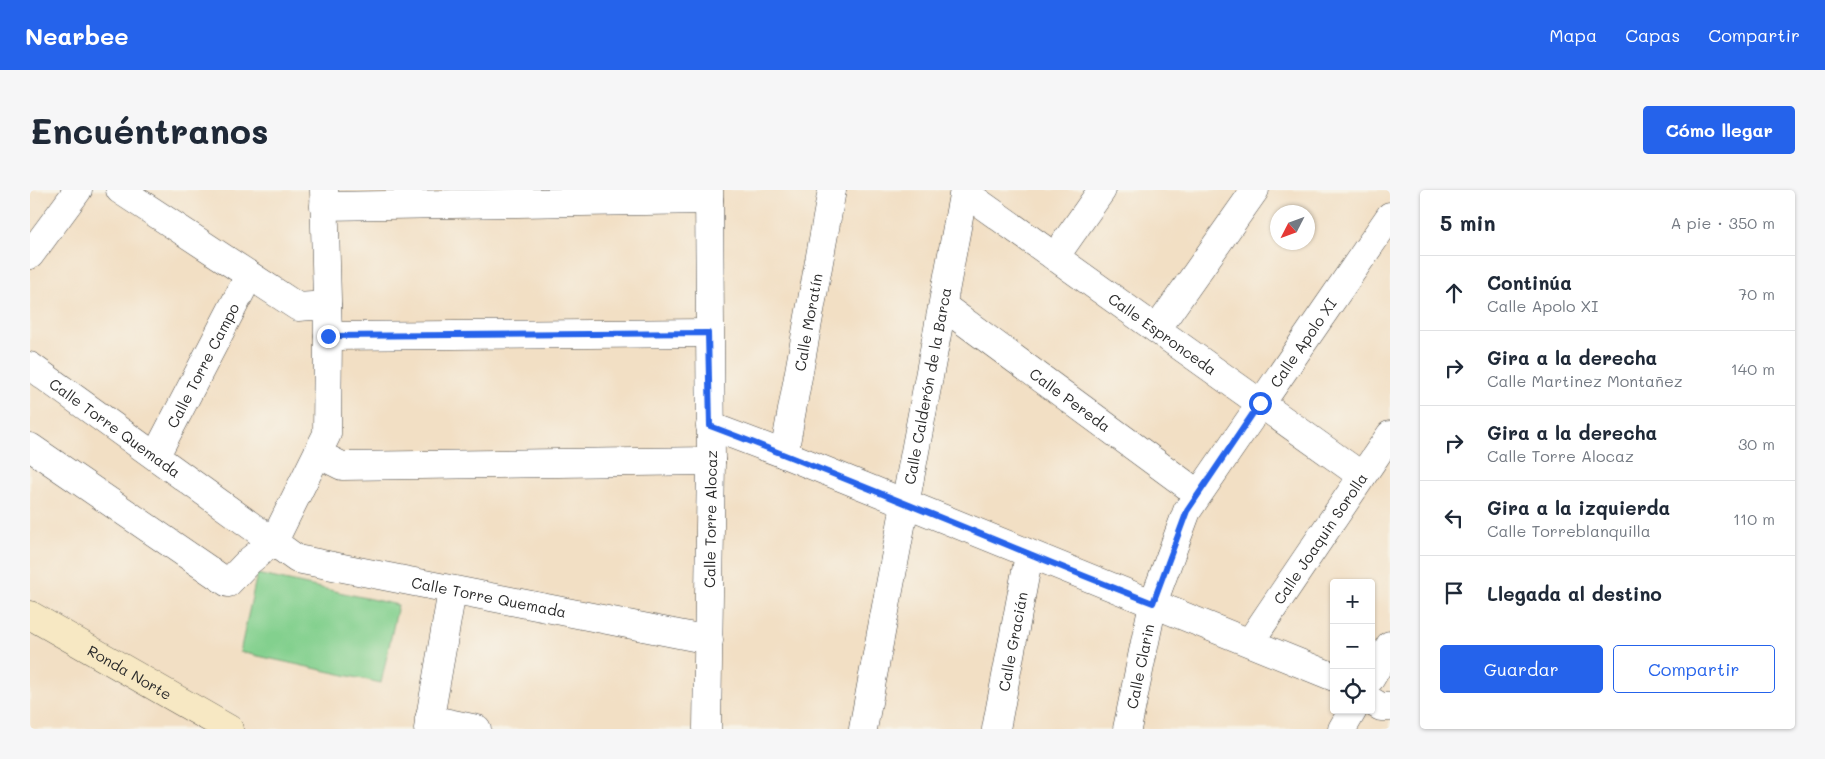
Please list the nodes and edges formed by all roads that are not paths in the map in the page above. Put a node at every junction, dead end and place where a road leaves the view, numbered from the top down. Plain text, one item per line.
1 (78, 190) edge
2 (120, 190) edge
3 (832, 190) edge
4 (1102, 190) edge
5 (1255, 190) edge
6 (964, 191) edge
7 (709, 195) edge
8 (324, 198) edge
9 (1390, 216) edge
10 (30, 255) edge
11 (1055, 256) junction
12 (248, 276) junction
13 (326, 305) junction
14 (942, 306) junction
15 (1157, 329) junction
16 (708, 333) junction
17 (328, 336) junction
18 (30, 366) edge
19 (1260, 403) junction
20 (710, 426) junction
21 (1390, 435) edge
22 (30, 448) edge
23 (318, 454) junction
24 (784, 454) junction
25 (156, 455) junction
26 (710, 461) junction
27 (1362, 476) junction
28 (1197, 493) junction
29 (905, 504) junction
30 (274, 541) junction
31 (1029, 555) junction
32 (452, 591) junction
33 (1153, 603) junction
34 (30, 615) edge
35 (709, 640) junction
36 (1250, 642) junction
37 (1390, 645) edge
38 (1375, 671) edge
39 (1330, 675) edge
40 (1375, 703) edge
41 (1390, 707) edge
42 (1351, 714) edge
43 (428, 724) edge
44 (229, 729) edge
45 (476, 729) edge
46 (707, 729) edge
47 (863, 729) edge
48 (996, 729) edge
49 (1127, 729) edge
50 (1342, 729) edge

1 - 10 street
2 - 12 street
3 - 24 street, Calle Moratín
4 - 11 street
5 - 15 street
6 - 11 street, Calle Espronceda
6 - 14 street, Calle Calderón de la Barca
7 - 8 street
7 - 16 street, Calle Torre Alocaz
8 - 13 street
9 - 19 street, Calle Apolo XI
11 - 15 street, Calle Espronceda
12 - 13 street
12 - 25 street, Calle Torre Campo
13 - 17 street
14 - 28 street, Calle Pereda
14 - 29 street, Calle Calderón de la Barca
15 - 19 street, Calle Espronceda
16 - 17 street
16 - 20 street, Calle Torre Alocaz
17 - 23 street
18 - 25 street, Calle Torre Quemada
19 - 27 street, Calle Espronceda
19 - 28 street, Calle Apolo XI
20 - 24 street
20 - 26 street, Calle Torre Alocaz
21 - 27 street, Calle Joaquin Sorolla
22 - 30 street
23 - 26 street
23 - 30 street
24 - 29 street
25 - 30 street, Calle Torre Quemada
26 - 35 street, Calle Torre Alocaz
27 - 36 street, Calle Joaquin Sorolla
28 - 33 street, Calle Apolo XI
29 - 31 street
29 - 47 street, Calle Calderón de la Barca
30 - 32 street, Calle Torre Quemada
31 - 33 street
31 - 48 street, Calle Gracián
32 - 35 street, Calle Torre Quemada
32 - 43 street
33 - 36 street
33 - 49 street, Calle Clarin
34 - 44 main road, Ronda Norte
35 - 46 street, Calle Torre Alocaz
36 - 39 street
37 - 38 street
40 - 41 street
42 - 50 street
43 - 45 street

